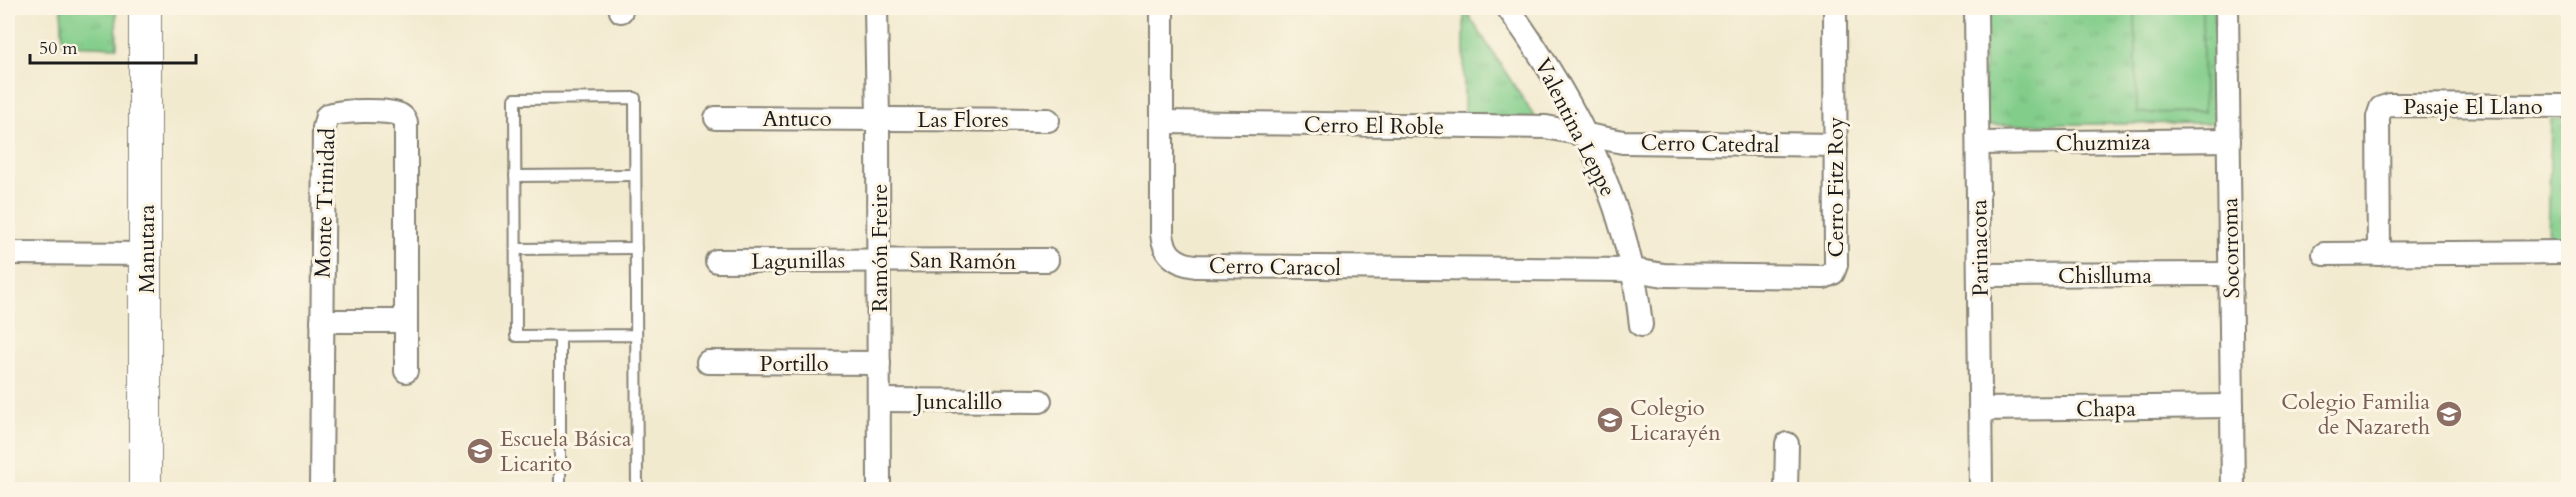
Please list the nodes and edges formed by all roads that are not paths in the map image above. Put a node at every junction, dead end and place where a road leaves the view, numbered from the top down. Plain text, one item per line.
1 (145, 8) edge
2 (876, 8) edge
3 (1162, 8) edge
4 (1508, 8) edge
5 (1835, 8) edge
6 (1976, 8) edge
7 (2228, 8) edge
8 (2568, 106) edge
9 (716, 118) dead end
10 (878, 118) junction
11 (1048, 120) dead end
12 (1162, 122) junction
13 (1586, 135) junction
14 (2229, 140) junction
15 (1978, 143) junction
16 (1836, 145) junction
17 (635, 175) junction
18 (515, 176) junction
19 (636, 248) junction
20 (516, 249) junction
21 (2568, 252) edge
22 (8, 253) edge
23 (147, 254) junction
24 (2324, 254) dead end
25 (2379, 254) junction
26 (879, 259) junction
27 (1047, 260) dead end
28 (717, 261) dead end
29 (1633, 270) junction
30 (2230, 274) junction
31 (1979, 275) junction
32 (322, 321) junction
33 (406, 321) junction
34 (1641, 325) dead end
35 (636, 335) junction
36 (560, 336) junction
37 (708, 362) dead end
38 (879, 363) junction
39 (406, 371) dead end
40 (879, 400) junction
41 (1040, 401) dead end
42 (2232, 406) junction
43 (1980, 409) junction
44 (1787, 444) dead end
45 (145, 489) edge
46 (321, 489) edge
47 (560, 489) edge
48 (637, 489) edge
49 (879, 489) edge
50 (1786, 489) edge
51 (1981, 489) edge
52 (2233, 489) edge

1 - 23 main road, Manutara
2 - 10 street, Ramón Freire
3 - 12 street, Cerro Caracol
4 - 13 street, Valentina Leppe
5 - 16 street, Cerro Fitz Roy
6 - 15 street, Parinacota
7 - 14 street, Socorroma
8 - 25 street, Pasaje El Llano
9 - 10 street, Antuco
10 - 11 street, Las Flores
10 - 26 street, Ramón Freire
12 - 13 street, Cerro El Roble
12 - 29 street, Cerro Caracol
13 - 16 street, Cerro Catedral
13 - 29 street, Valentina Leppe
14 - 15 street, Chuzmiza
14 - 30 street, Socorroma
15 - 31 street, Parinacota
16 - 29 street, Cerro Fitz Roy
17 - 18 lane
17 - 18 lane
17 - 19 lane
18 - 20 lane
19 - 20 lane
19 - 35 lane
20 - 36 lane
21 - 25 street
22 - 23 street
23 - 45 main road, Manutara
24 - 25 street
26 - 27 street, San Ramón
26 - 28 street, Lagunillas
26 - 38 street, Ramón Freire
29 - 34 street, Valentina Leppe
30 - 31 street, Chislluma
30 - 42 street, Socorroma
31 - 43 street, Parinacota
32 - 33 street
32 - 33 street, Monte Trinidad
32 - 46 street, Monte Trinidad
33 - 39 street, Monte Trinidad
35 - 36 lane
35 - 48 lane
36 - 47 lane
37 - 38 street, Portillo
38 - 40 street, Ramón Freire
40 - 41 street, Juncalillo
40 - 49 street, Ramón Freire
42 - 43 street, Chapa
42 - 52 street, Socorroma
43 - 51 street, Parinacota
44 - 50 street

